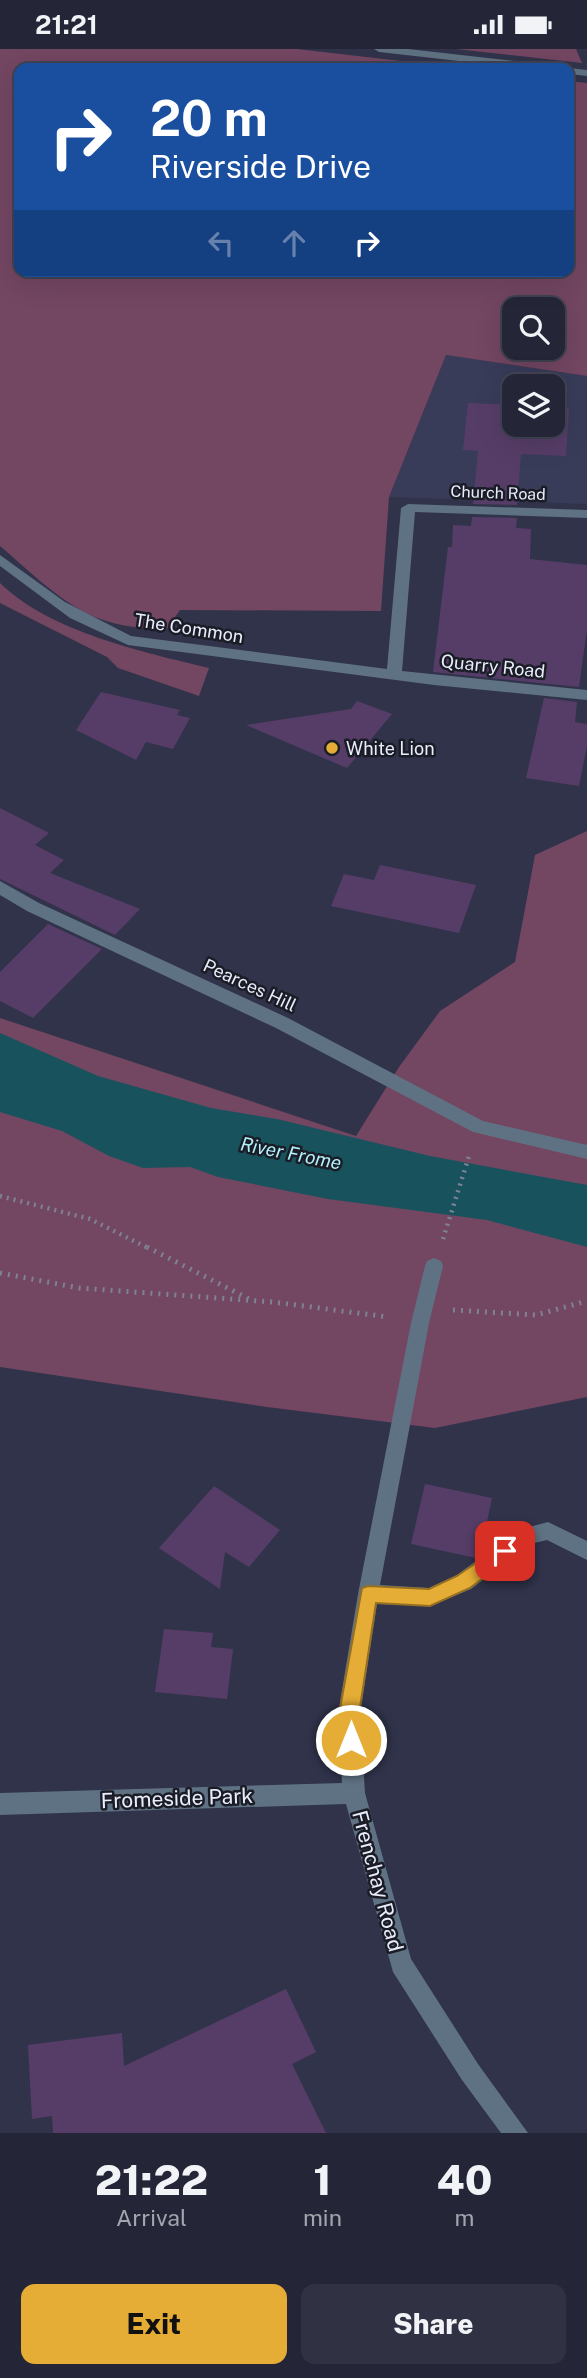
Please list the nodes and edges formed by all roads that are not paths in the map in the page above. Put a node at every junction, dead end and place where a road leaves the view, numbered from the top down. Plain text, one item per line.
1 (379, 49) edge
2 (504, 63) edge
3 (587, 514) edge
4 (0, 559) edge
5 (394, 675) junction
6 (587, 695) edge
7 (0, 887) edge
8 (587, 1152) edge
9 (435, 1266) road end
10 (587, 1551) edge
11 (368, 1594) junction
12 (354, 1793) junction
13 (0, 1804) edge
14 (516, 2133) edge

1 - 2 street
3 - 5 street, Church Road
4 - 5 street, The Common
5 - 6 street, Quarry Road
7 - 8 street, Pearces Hill
9 - 11 street, Frenchay Road
10 - 11 street
11 - 12 street, Frenchay Road
12 - 13 street, Fromeside Park
12 - 14 street, Frenchay Road

